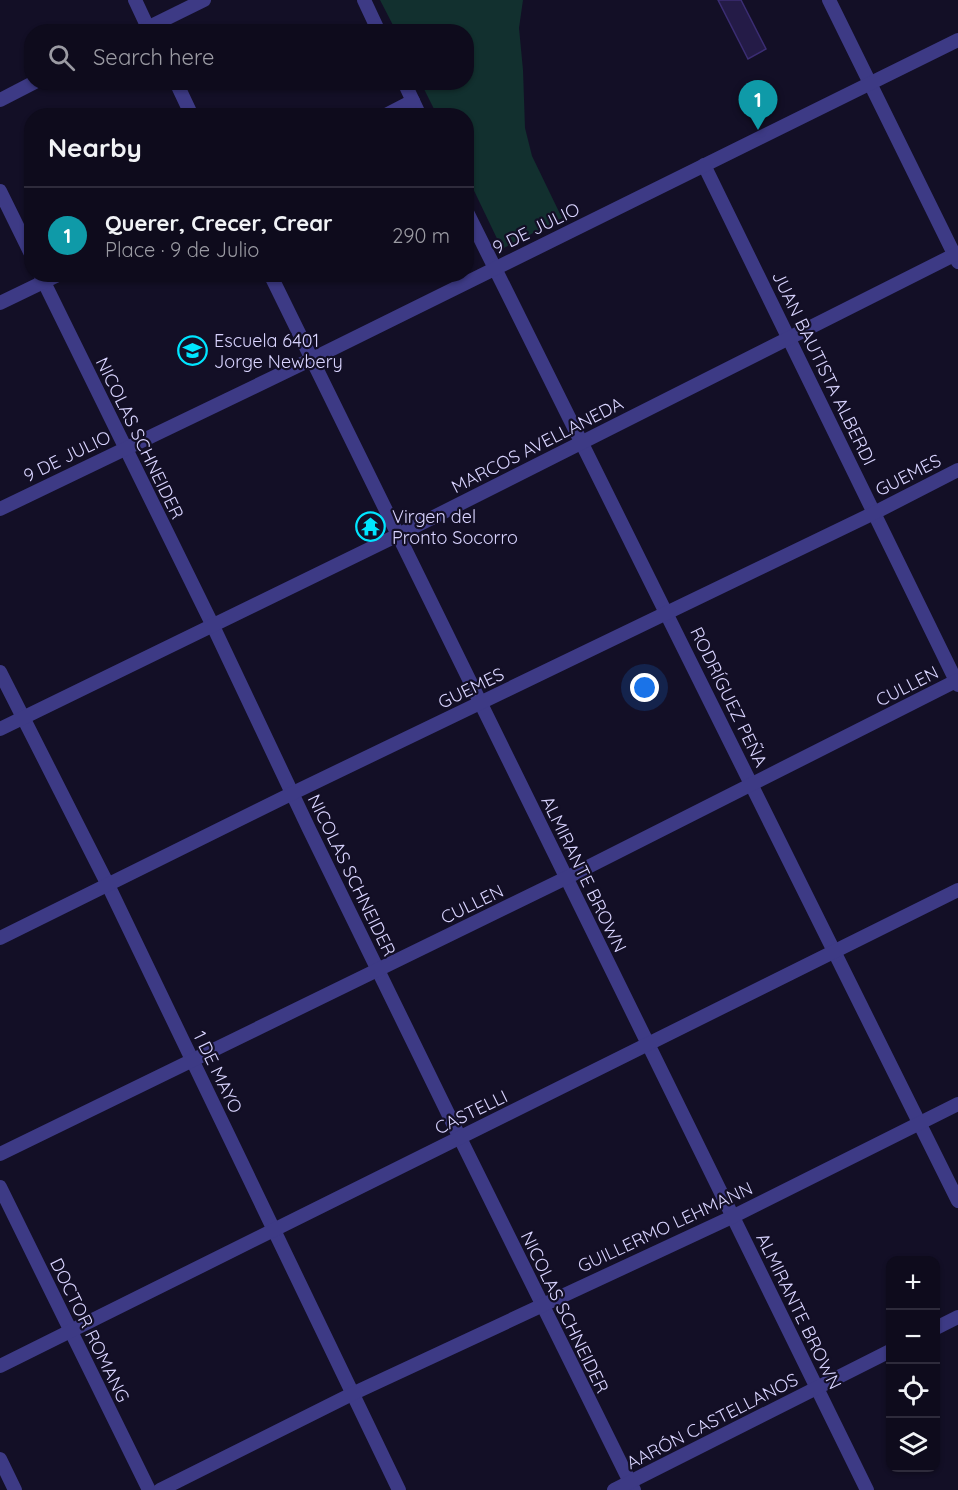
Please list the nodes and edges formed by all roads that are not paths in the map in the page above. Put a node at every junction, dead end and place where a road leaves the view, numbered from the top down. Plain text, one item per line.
1 (135, 0) edge
2 (204, 0) edge
3 (364, 0) edge
4 (829, 0) edge
5 (144, 24) edge
6 (158, 24) edge
7 (375, 24) edge
8 (958, 40) edge
9 (870, 82) junction
10 (24, 88) edge
11 (180, 90) edge
12 (408, 90) edge
13 (0, 100) edge
14 (413, 101) junction
15 (188, 108) edge
16 (399, 108) edge
17 (416, 108) edge
18 (704, 165) junction
19 (0, 191) edge
20 (474, 226) edge
21 (24, 240) edge
22 (957, 257) edge
23 (495, 268) junction
24 (474, 278) edge
25 (35, 282) edge
26 (44, 282) edge
27 (274, 282) edge
28 (467, 282) edge
29 (0, 303) edge
30 (790, 339) junction
31 (312, 359) junction
32 (581, 444) junction
33 (125, 449) junction
34 (958, 470) edge
35 (0, 508) edge
36 (874, 513) junction
37 (398, 535) junction
38 (666, 613) junction
39 (213, 626) junction
40 (0, 672) edge
41 (957, 682) edge
42 (481, 704) junction
43 (23, 718) junction
44 (0, 729) edge
45 (752, 784) junction
46 (293, 793) junction
47 (566, 878) junction
48 (108, 885) junction
49 (958, 890) edge
50 (0, 938) edge
51 (834, 951) junction
52 (378, 970) junction
53 (648, 1044) junction
54 (192, 1060) junction
55 (958, 1104) edge
56 (920, 1123) junction
57 (459, 1138) junction
58 (0, 1154) edge
59 (0, 1186) edge
60 (958, 1201) edge
61 (732, 1217) junction
62 (273, 1230) junction
63 (542, 1305) junction
64 (958, 1317) edge
65 (940, 1326) edge
66 (71, 1331) junction
67 (886, 1354) edge
68 (0, 1366) edge
69 (817, 1388) junction
70 (352, 1394) junction
71 (0, 1459) edge
72 (632, 1486) edge
73 (15, 1490) edge
74 (149, 1490) edge
75 (160, 1490) edge
76 (399, 1490) edge
77 (614, 1490) edge
78 (867, 1490) edge

1 - 5 street
2 - 6 street
3 - 7 street
4 - 9 street
8 - 9 street, 9 DE JULIO
9 - 18 street, 9 DE JULIO
9 - 22 street
10 - 13 street
11 - 15 street
12 - 14 street
14 - 16 street
14 - 17 street
18 - 23 street, 9 DE JULIO
18 - 30 street, JUAN BAUTISTA ALBERDI
19 - 21 street
20 - 23 street, RODRÍGUEZ PEÑA
22 - 30 street, MARCOS AVELLANEDA
23 - 24 street, 9 DE JULIO
23 - 32 street, RODRÍGUEZ PEÑA
25 - 29 street
26 - 33 street, NICOLAS SCHNEIDER
27 - 31 street, ALMIRANTE BROWN
28 - 31 street, 9 DE JULIO
30 - 32 street, MARCOS AVELLANEDA
30 - 36 street, JUAN BAUTISTA ALBERDI
31 - 33 street, 9 DE JULIO
31 - 37 street, ALMIRANTE BROWN
32 - 37 street, MARCOS AVELLANEDA
32 - 38 street, RODRÍGUEZ PEÑA
33 - 35 street, 9 DE JULIO
33 - 39 street, NICOLAS SCHNEIDER
34 - 36 street, GUEMES
36 - 38 street, GUEMES
36 - 41 street, JUAN BAUTISTA ALBERDI
37 - 39 street, MARCOS AVELLANEDA
37 - 42 street, ALMIRANTE BROWN
38 - 42 street, GUEMES
38 - 45 street, RODRÍGUEZ PEÑA
39 - 43 street, MARCOS AVELLANEDA
39 - 46 street, NICOLAS SCHNEIDER
40 - 43 street, 1 DE MAYO
41 - 45 street, CULLEN
42 - 46 street, GUEMES
42 - 47 street, ALMIRANTE BROWN
43 - 44 street, MARCOS AVELLANEDA
43 - 48 street, 1 DE MAYO
45 - 47 street, CULLEN
45 - 51 street, RODRÍGUEZ PEÑA
46 - 48 street, GUEMES
46 - 52 street, NICOLAS SCHNEIDER
47 - 52 street, CULLEN
47 - 53 street, ALMIRANTE BROWN
48 - 50 street, GUEMES
48 - 54 street, 1 DE MAYO
49 - 51 street, CASTELLI
51 - 53 street, CASTELLI
51 - 56 street, RODRÍGUEZ PEÑA
52 - 54 street, CULLEN
52 - 57 street, NICOLAS SCHNEIDER
53 - 57 street, CASTELLI
53 - 61 street, ALMIRANTE BROWN
54 - 58 street, CULLEN
54 - 62 street, 1 DE MAYO
55 - 56 street, GUILLERMO LEHMANN
56 - 60 street, RODRÍGUEZ PEÑA
56 - 61 street, GUILLERMO LEHMANN
57 - 62 street, CASTELLI
57 - 63 street, NICOLAS SCHNEIDER
59 - 66 street, DOCTOR ROMANG
61 - 63 street, GUILLERMO LEHMANN
61 - 69 street, ALMIRANTE BROWN
62 - 66 street, CASTELLI
62 - 70 street, 1 DE MAYO
63 - 70 street, GUILLERMO LEHMANN
63 - 72 street, NICOLAS SCHNEIDER
64 - 65 street
66 - 68 street, CASTELLI
66 - 74 street, DOCTOR ROMANG
67 - 69 street, AARÓN CASTELLANOS
69 - 72 street, AARÓN CASTELLANOS
69 - 78 street, ALMIRANTE BROWN
70 - 75 street, GUILLERMO LEHMANN
70 - 76 street, 1 DE MAYO
71 - 73 street
72 - 77 street, AARÓN CASTELLANOS

